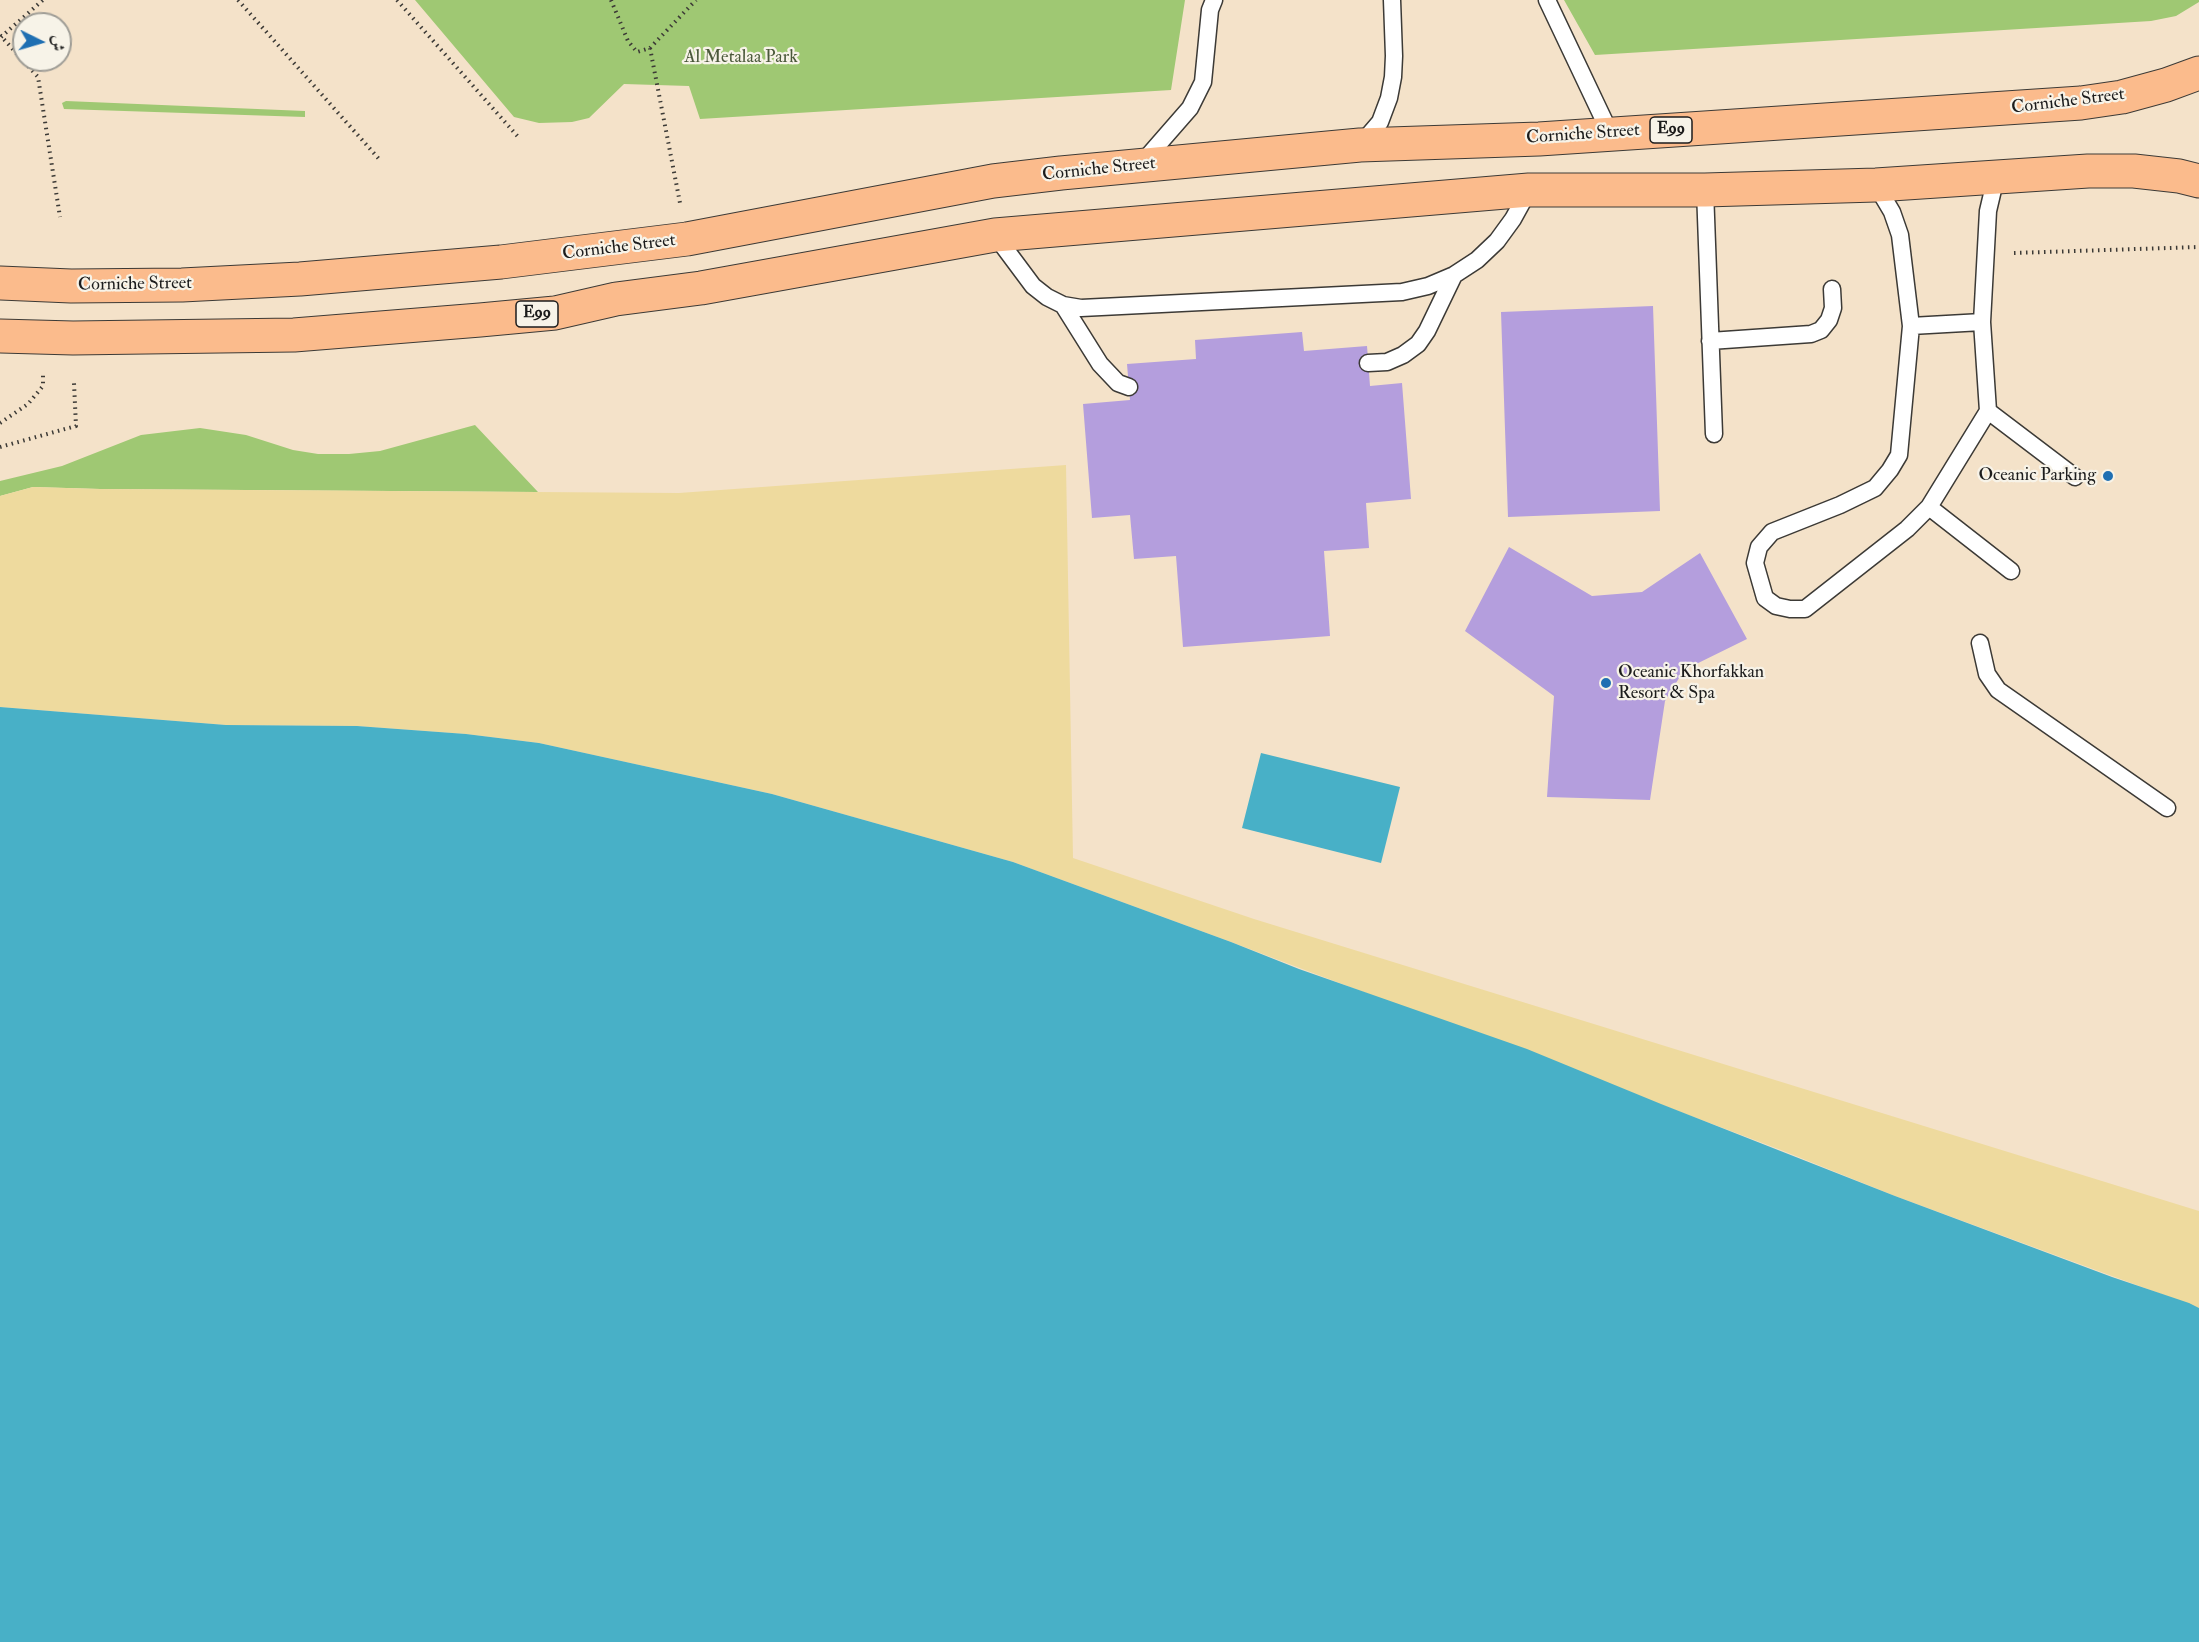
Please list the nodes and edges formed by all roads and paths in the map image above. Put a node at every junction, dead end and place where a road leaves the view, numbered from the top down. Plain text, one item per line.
1 (44, 0) edge
2 (238, 0) edge
3 (397, 0) edge
4 (611, 0) edge
5 (696, 0) edge
6 (1214, 0) edge
7 (1392, 0) edge
8 (1547, 0) edge
9 (0, 37) edge
10 (650, 48) junction
11 (2199, 73) edge
12 (1610, 134) junction
13 (520, 139) dead end
14 (1360, 145) junction
15 (379, 159) dead end
16 (1140, 165) junction
17 (1996, 177) junction
18 (2199, 181) edge
19 (1875, 185) junction
20 (1529, 190) junction
21 (1705, 190) junction
22 (60, 217) dead end
23 (995, 235) junction
24 (687, 239) junction
25 (2199, 247) edge
26 (1986, 254) junction
27 (1454, 275) junction
28 (0, 283) edge
29 (1832, 289) dead end
30 (615, 299) junction
31 (1064, 305) junction
32 (1982, 322) junction
33 (1911, 326) junction
34 (0, 336) edge
35 (1710, 341) junction
36 (1368, 363) dead end
37 (74, 383) dead end
38 (1129, 387) dead end
39 (28, 404) dead end
40 (1988, 411) junction
41 (0, 423) edge
42 (1714, 435) dead end
43 (0, 447) edge
44 (2075, 477) dead end
45 (1929, 507) junction
46 (2011, 571) dead end
47 (1980, 643) dead end
48 (2167, 808) dead end

1 - 9 path
2 - 15 path
3 - 13 path
4 - 10 path
5 - 10 path
6 - 16 lane
7 - 14 lane
8 - 12 lane
9 - 22 path
10 - 24 path
11 - 12 highway, Corniche Street / E99
12 - 14 highway, Corniche Street / E99
14 - 16 highway, Corniche Street / E99
16 - 24 highway, Corniche Street / E99
17 - 18 highway, E99
17 - 19 highway, E99
17 - 26 lane
19 - 21 highway, E99
19 - 33 lane
20 - 21 highway, E99
20 - 23 highway, E99
20 - 27 lane
21 - 35 lane
23 - 30 highway, E99
23 - 31 lane
24 - 28 highway, Corniche Street / E99
24 - 30 highway
25 - 26 path
26 - 32 lane
27 - 31 lane
27 - 36 lane
29 - 35 lane
30 - 34 highway, E99
31 - 38 lane
32 - 33 lane
32 - 40 lane
33 - 45 lane
35 - 42 lane
37 - 43 path
39 - 41 path
40 - 44 lane
40 - 45 lane
45 - 46 lane
47 - 48 lane

